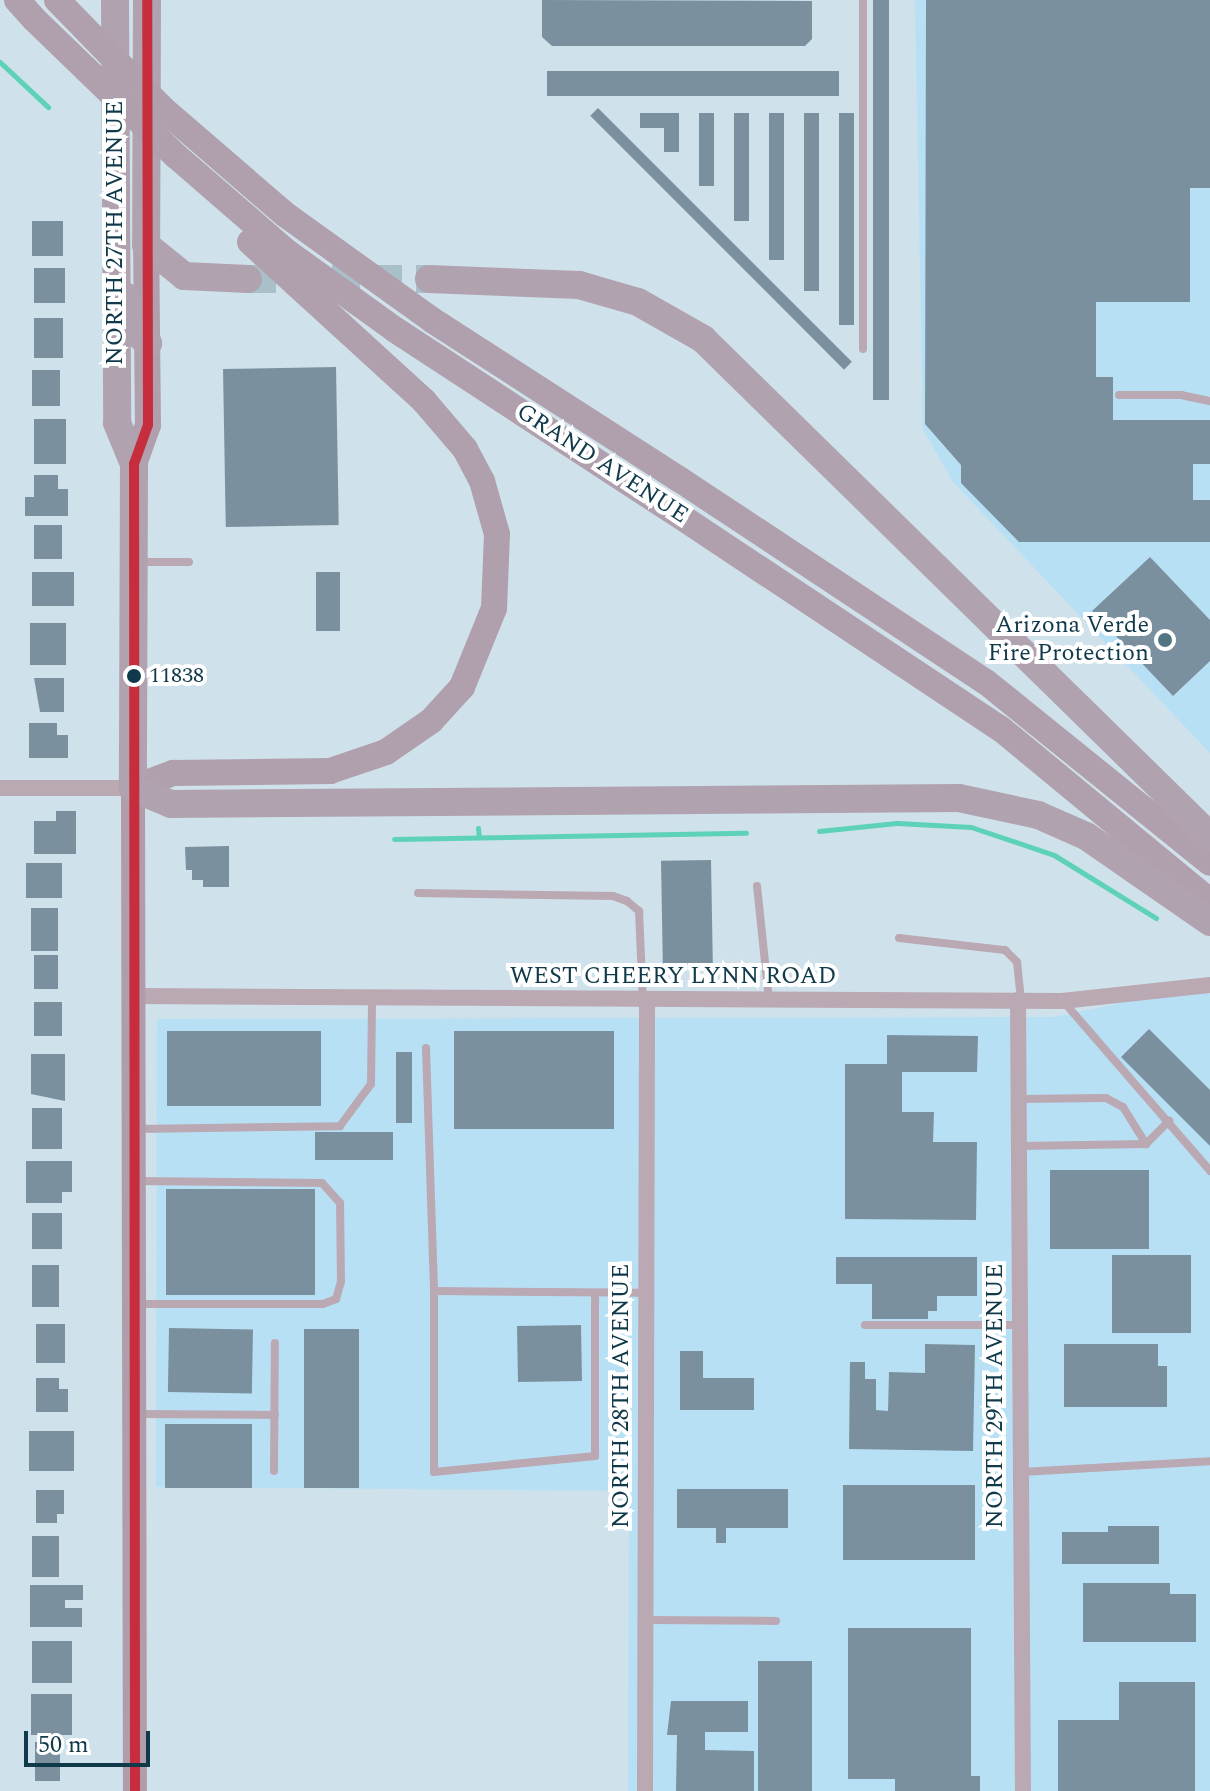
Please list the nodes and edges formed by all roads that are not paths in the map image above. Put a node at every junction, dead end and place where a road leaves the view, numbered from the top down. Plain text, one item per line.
1 (57, 0) edge
2 (115, 0) edge
3 (147, 0) edge
4 (863, 0) edge
5 (26, 10) edge
6 (114, 226) junction
7 (146, 245) junction
8 (248, 279) tunnel mouth
9 (429, 279) tunnel mouth
10 (148, 343) junction
11 (863, 349) dead end
12 (1119, 395) dead end
13 (1210, 401) edge
14 (134, 464) junction
15 (133, 562) junction
16 (189, 562) dead end
17 (0, 788) edge
18 (133, 788) junction
19 (1210, 836) edge
20 (1210, 863) edge
21 (757, 886) dead end
22 (418, 893) dead end
23 (1210, 901) edge
24 (1210, 922) edge
25 (899, 938) dead end
26 (1210, 985) edge
27 (135, 996) junction
28 (372, 999) junction
29 (1020, 1000) junction
30 (769, 1001) junction
31 (1062, 1001) junction
32 (645, 1002) junction
33 (426, 1048) dead end
34 (1018, 1099) junction
35 (1169, 1121) junction
36 (135, 1130) junction
37 (1146, 1144) junction
38 (1019, 1146) junction
39 (1210, 1171) edge
40 (135, 1181) junction
41 (434, 1291) junction
42 (595, 1293) junction
43 (647, 1293) junction
44 (135, 1304) junction
45 (865, 1325) dead end
46 (1020, 1325) junction
47 (275, 1343) dead end
48 (135, 1414) junction
49 (275, 1415) junction
50 (1210, 1461) edge
51 (274, 1471) dead end
52 (1021, 1472) junction
53 (646, 1620) junction
54 (776, 1621) dead end
55 (135, 1791) edge
56 (645, 1791) edge
57 (1023, 1791) edge

1 - 20 main road, GRAND AVENUE, bridge
2 - 6 highway, NORTH 27TH AVENUE
3 - 7 highway, NORTH 27TH AVENUE
4 - 11 lane
5 - 18 main road, bridge
5 - 23 main road, GRAND AVENUE, bridge
6 - 10 highway
6 - 14 highway, NORTH 27TH AVENUE
7 - 8 highway
7 - 10 main road, NORTH 27TH AVENUE
9 - 19 highway
10 - 14 main road, NORTH 27TH AVENUE
12 - 13 lane
14 - 15 highway, NORTH 27TH AVENUE
15 - 16 lane
15 - 18 highway, NORTH 27TH AVENUE
17 - 18 street
18 - 24 highway
18 - 27 main road, NORTH 27TH AVENUE
21 - 30 lane
22 - 32 lane
25 - 29 lane
26 - 31 street, WEST CHEERY LYNN ROAD
27 - 28 street, WEST CHEERY LYNN ROAD
27 - 36 main road, NORTH 27TH AVENUE
28 - 32 street, WEST CHEERY LYNN ROAD
28 - 36 lane
29 - 30 street, WEST CHEERY LYNN ROAD
29 - 31 street, WEST CHEERY LYNN ROAD
29 - 34 street, NORTH 29TH AVENUE
30 - 32 street, WEST CHEERY LYNN ROAD
31 - 35 lane
32 - 43 street, NORTH 28TH AVENUE
33 - 41 lane
34 - 37 lane
34 - 38 street, NORTH 29TH AVENUE
35 - 37 lane
35 - 39 lane
36 - 40 main road, NORTH 27TH AVENUE
37 - 38 lane
38 - 46 street, NORTH 29TH AVENUE
40 - 44 main road, NORTH 27TH AVENUE
40 - 44 lane
41 - 42 lane
41 - 42 lane
42 - 43 lane
43 - 53 street, NORTH 28TH AVENUE
44 - 48 main road, NORTH 27TH AVENUE
45 - 46 lane
46 - 52 street, NORTH 29TH AVENUE
47 - 49 lane
48 - 49 lane
48 - 55 main road, NORTH 27TH AVENUE
49 - 51 lane
50 - 52 lane
52 - 57 street, NORTH 29TH AVENUE
53 - 54 lane
53 - 56 street, NORTH 28TH AVENUE

